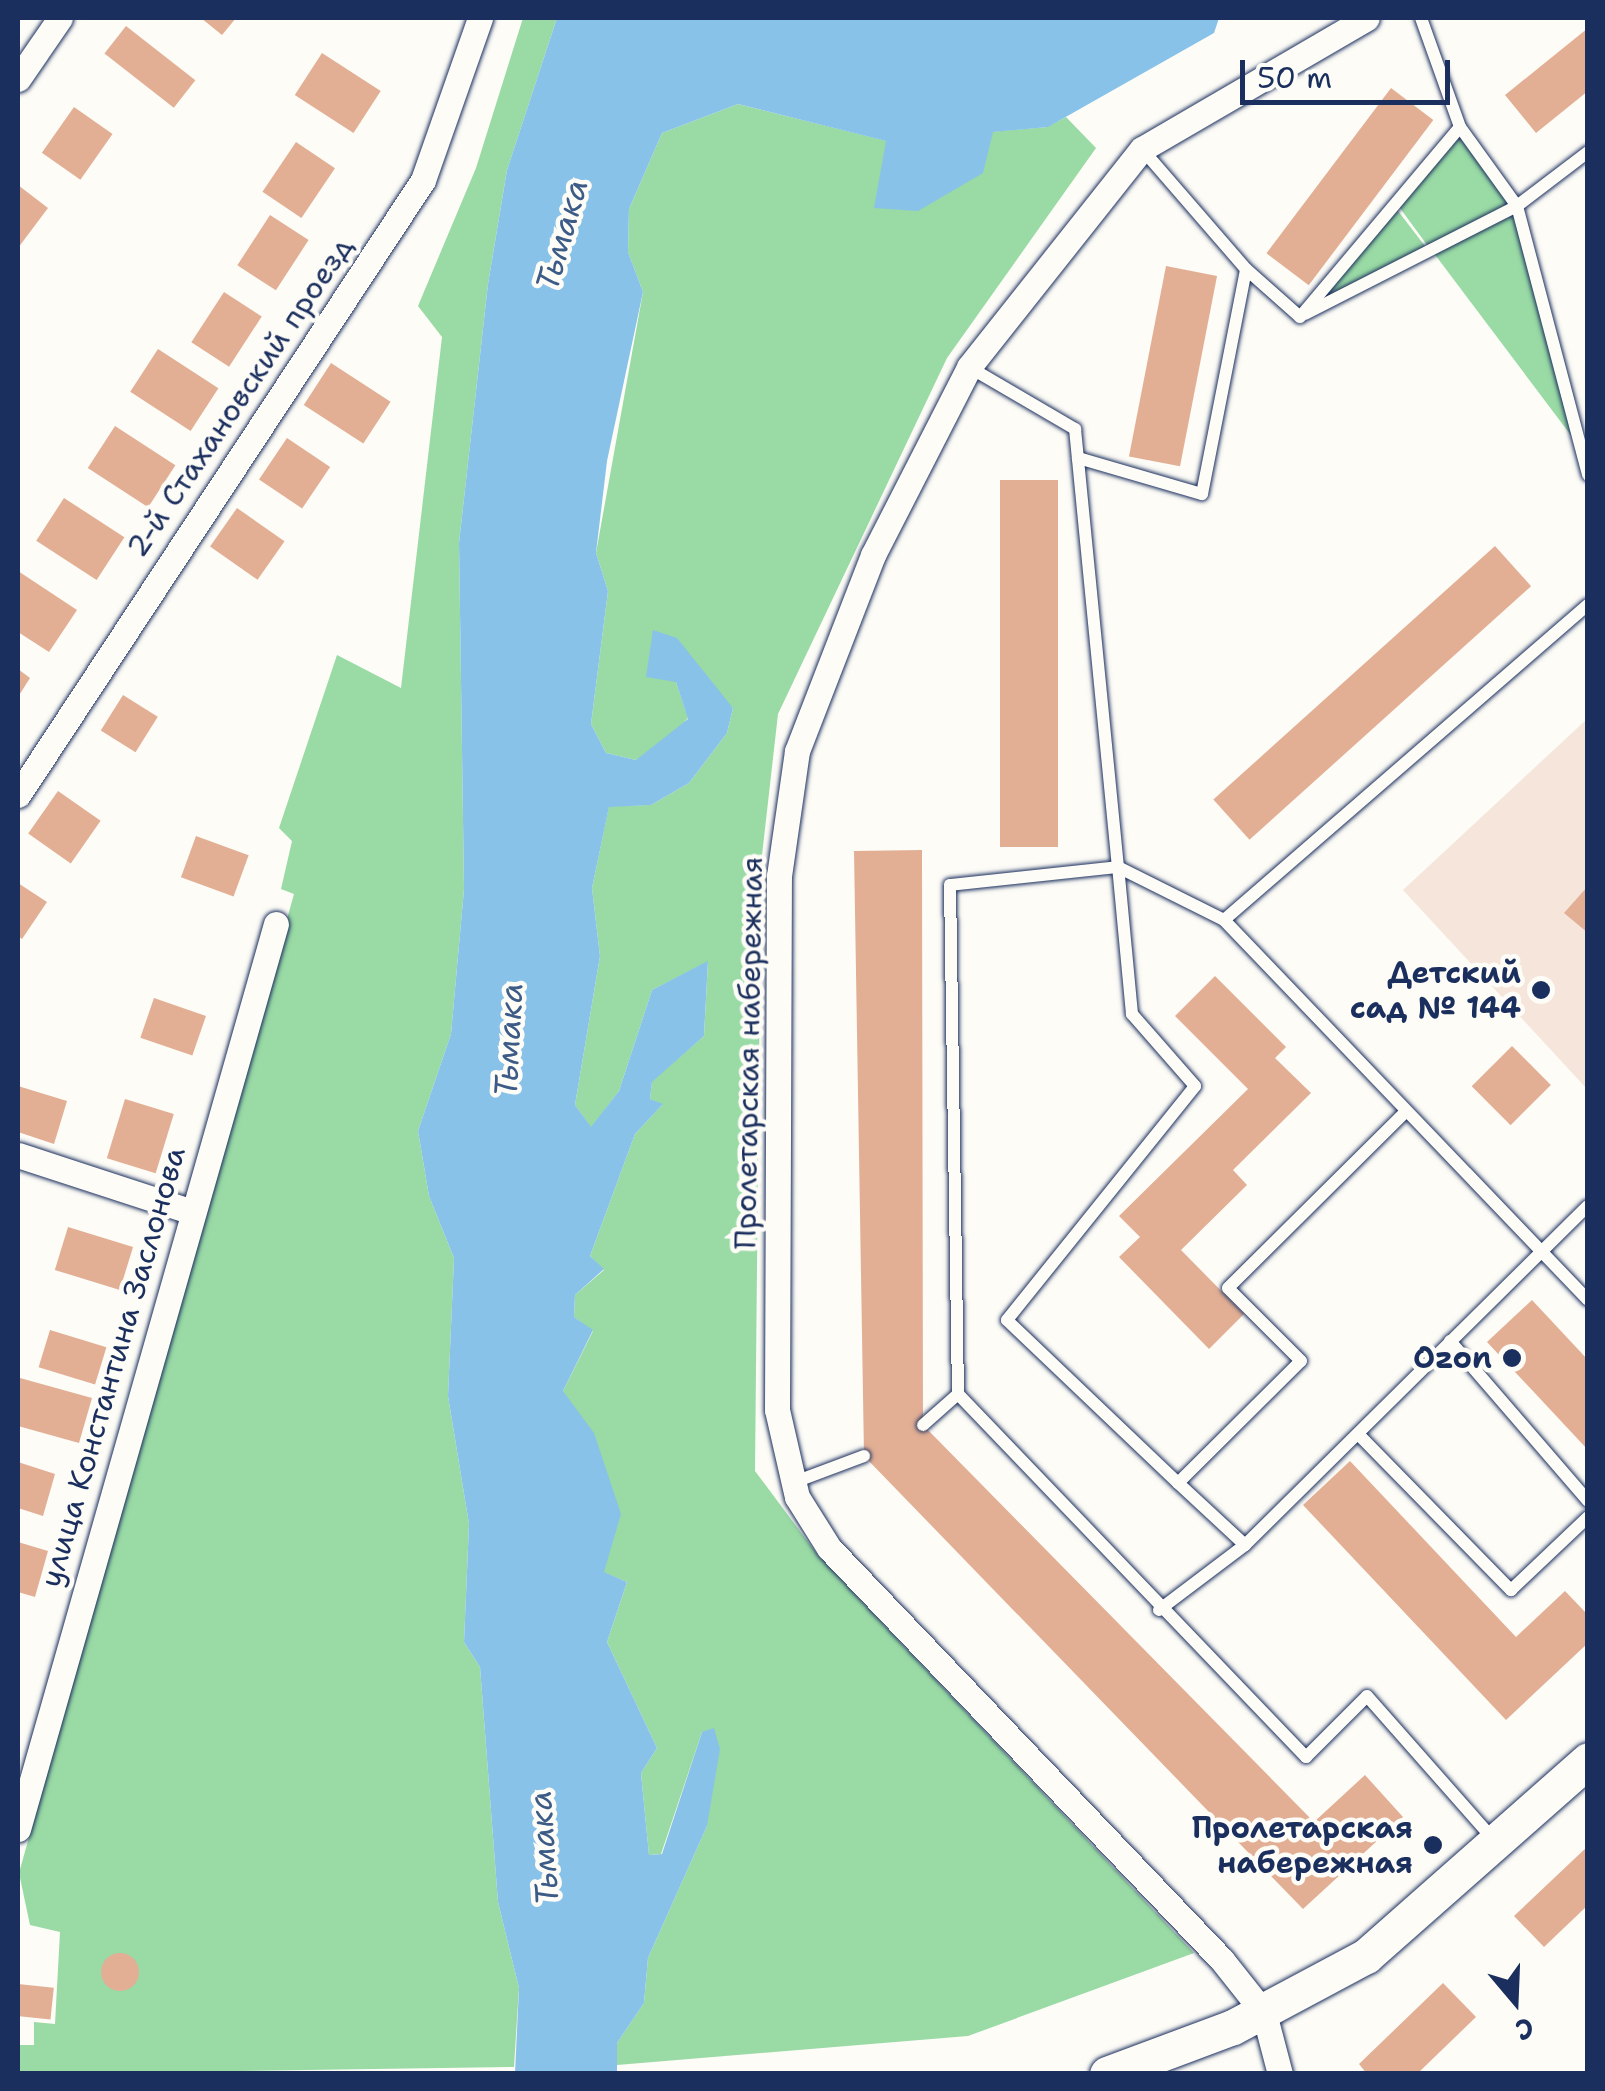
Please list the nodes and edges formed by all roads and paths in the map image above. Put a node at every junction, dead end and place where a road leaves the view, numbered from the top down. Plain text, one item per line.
1 (60, 18) edge
2 (480, 18) edge
3 (1366, 18) edge
4 (1420, 18) edge
5 (18, 79) edge
6 (1460, 127) junction
7 (1142, 150) junction
8 (1588, 152) edge
9 (1517, 206) junction
10 (1246, 269) junction
11 (1300, 317) junction
12 (970, 368) junction
13 (1078, 458) junction
14 (1588, 474) edge
15 (1588, 605) edge
16 (18, 795) edge
17 (1118, 867) junction
18 (1224, 920) junction
19 (276, 924) dead end
20 (1406, 1111) junction
21 (18, 1155) edge
22 (1588, 1206) edge
23 (189, 1211) junction
24 (1542, 1252) junction
25 (1588, 1300) edge
26 (1450, 1341) junction
27 (958, 1394) junction
28 (923, 1425) dead end
29 (1360, 1436) junction
30 (864, 1456) dead end
31 (792, 1482) junction
32 (1178, 1483) junction
33 (1588, 1501) edge
34 (1588, 1518) edge
35 (1245, 1545) junction
36 (1158, 1610) junction
37 (1588, 1760) edge
38 (18, 1829) edge
39 (1498, 1844) junction
40 (1264, 2013) junction
41 (1107, 2074) edge
42 (1280, 2074) edge

1 - 5 street
2 - 16 street, 2-й Стахановский проезд
3 - 7 street, Пролетарская набережная
4 - 6 lane
6 - 9 lane
6 - 11 lane
7 - 10 lane
7 - 12 street, Пролетарская набережная
8 - 9 lane
9 - 11 lane
9 - 14 lane
10 - 11 lane
10 - 13 lane
12 - 13 lane
12 - 31 street, Пролетарская набережная
13 - 17 lane
15 - 18 lane
17 - 18 lane
17 - 27 lane
17 - 32 lane
18 - 20 lane
19 - 23 street, улица Константина Заслонова
20 - 24 lane
20 - 32 lane
21 - 23 street
22 - 24 lane
23 - 38 street, улица Константина Заслонова
24 - 25 lane
24 - 26 lane
26 - 29 lane
26 - 33 lane
27 - 28 lane
27 - 36 lane
29 - 34 lane
29 - 35 lane
30 - 31 lane
31 - 40 street, Пролетарская набережная
32 - 35 lane
35 - 36 lane
36 - 39 lane
37 - 39 main road
39 - 40 main road
40 - 41 main road
40 - 42 street

